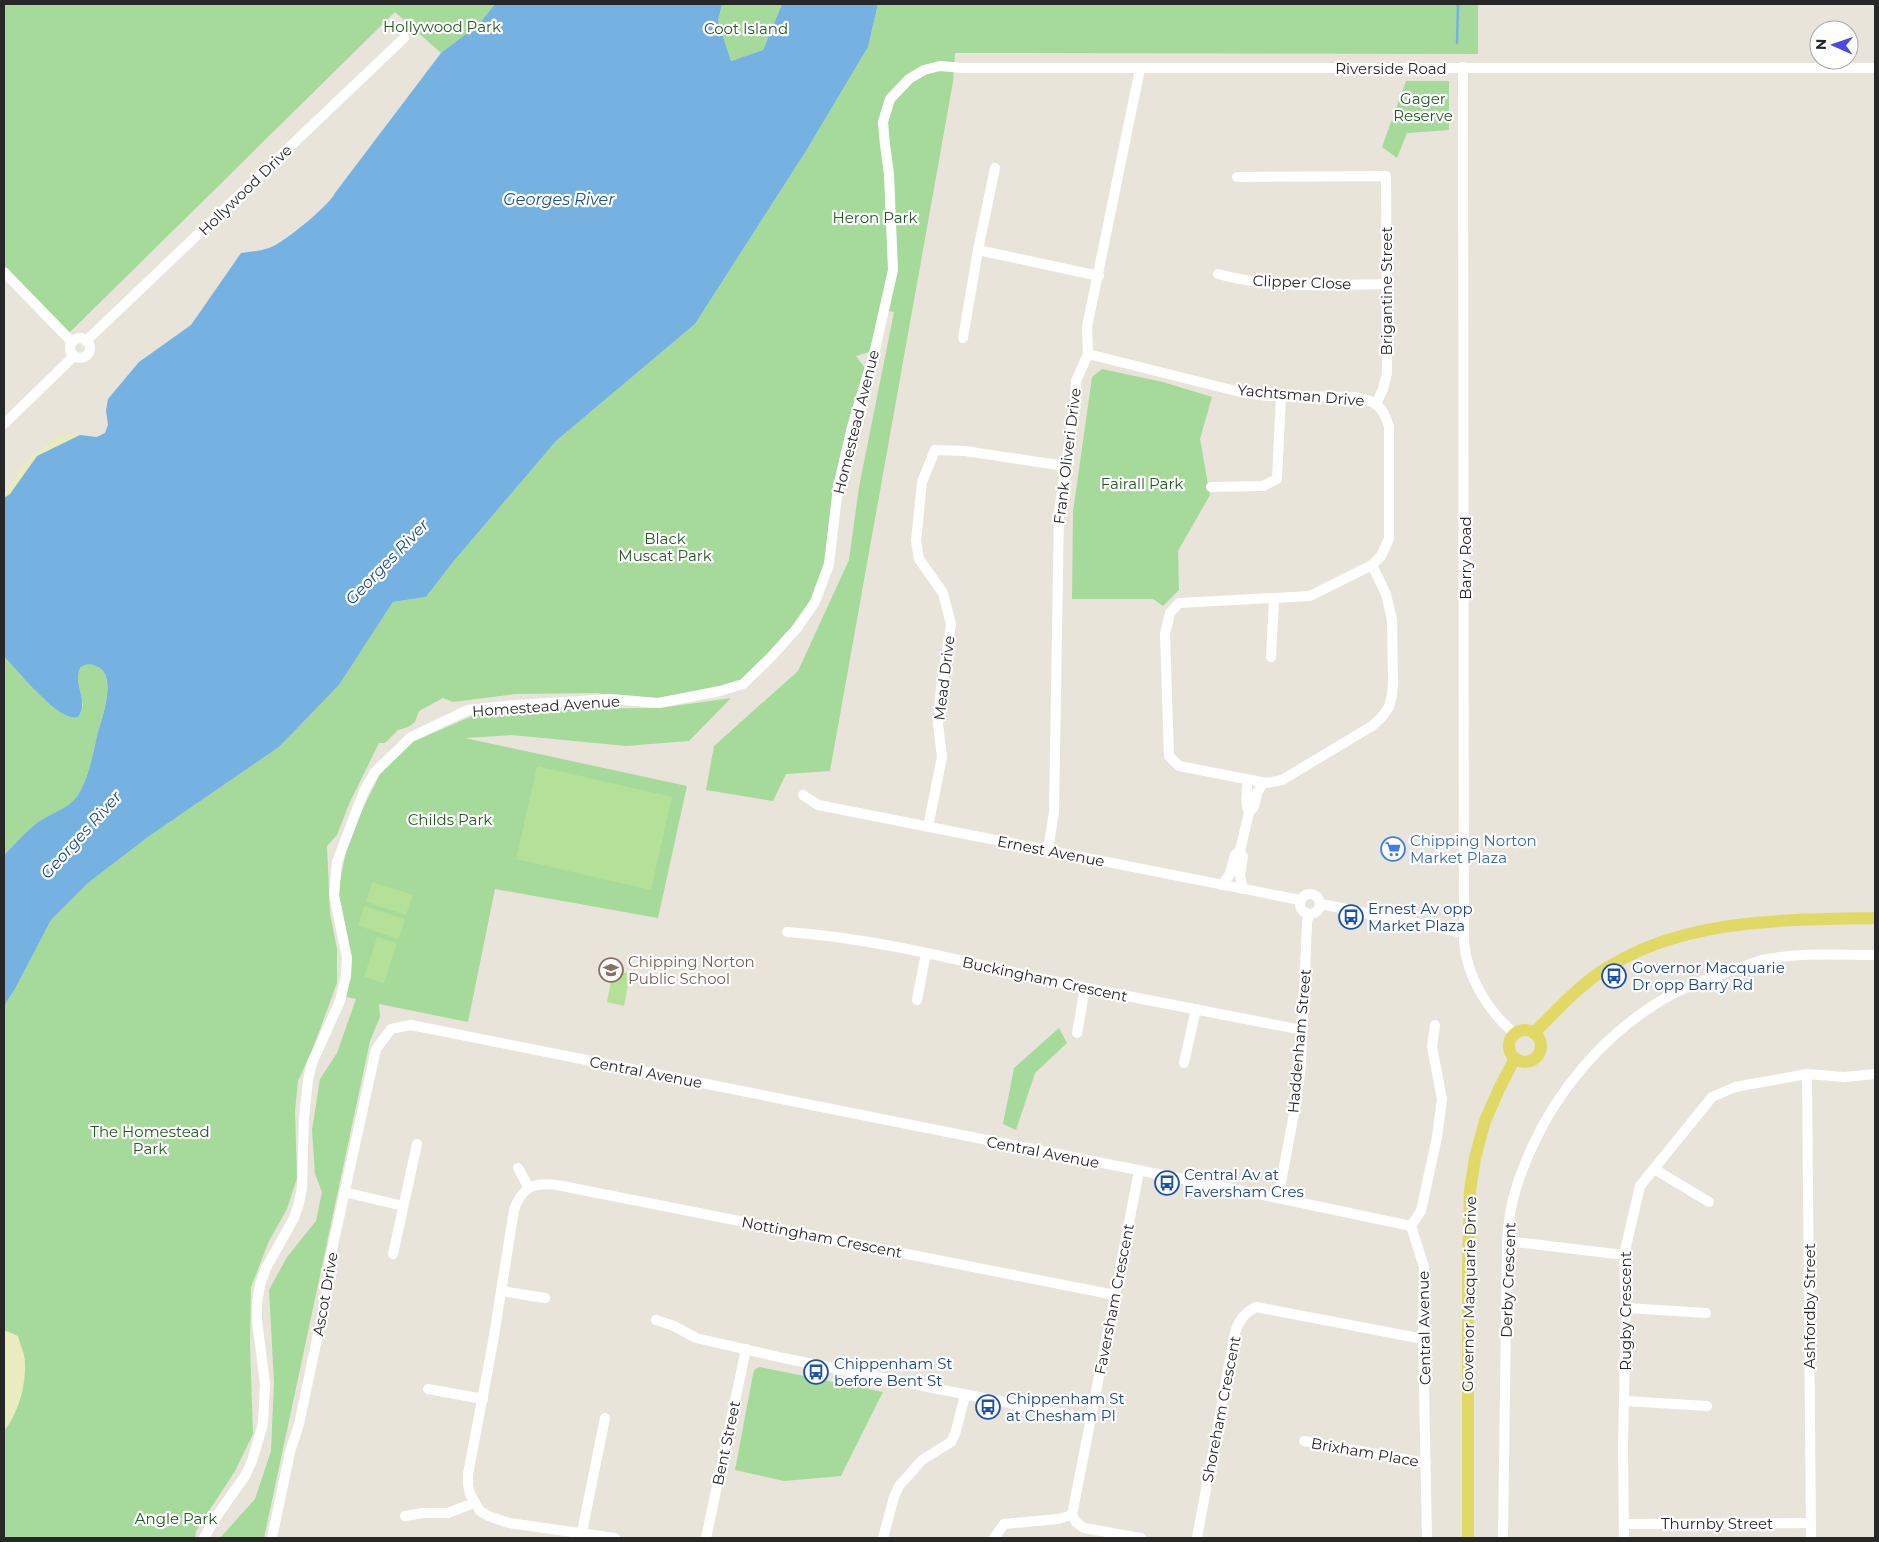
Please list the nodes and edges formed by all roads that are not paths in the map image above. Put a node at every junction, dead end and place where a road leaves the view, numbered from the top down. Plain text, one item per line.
1 (404, 38) dead end
2 (1463, 68) junction
3 (1875, 68) edge
4 (1140, 69) junction
5 (909, 79) joint
6 (995, 168) dead end
7 (1238, 177) dead end
8 (978, 250) junction
9 (4, 272) edge
10 (1218, 274) dead end
11 (1099, 276) junction
12 (1386, 284) junction
13 (963, 338) dead end
14 (86, 341) junction
15 (72, 342) junction
16 (1088, 354) junction
17 (74, 356) junction
18 (1281, 396) junction
19 (1376, 404) junction
20 (4, 424) edge
21 (1065, 466) junction
22 (1211, 487) dead end
23 (1372, 565) junction
24 (1274, 599) junction
25 (1271, 657) dead end
26 (1247, 779) junction
27 (1263, 783) junction
28 (803, 795) dead end
29 (1248, 812) junction
30 (928, 827) junction
31 (1048, 850) junction
32 (1240, 851) junction
33 (1222, 885) junction
34 (1243, 889) junction
35 (1300, 900) junction
36 (1320, 906) junction
37 (1309, 914) junction
38 (1875, 918) edge
39 (787, 932) dead end
40 (1464, 933) junction
41 (926, 953) junction
42 (1875, 954) edge
43 (1086, 988) junction
44 (917, 1000) dead end
45 (1196, 1009) junction
46 (1435, 1025) dead end
47 (1302, 1030) junction
48 (1077, 1033) dead end
49 (1514, 1033) junction
50 (1534, 1033) junction
51 (376, 1049) joint
52 (1515, 1058) junction
53 (1184, 1063) dead end
54 (1807, 1074) junction
55 (1875, 1074) edge
56 (417, 1144) dead end
57 (518, 1168) dead end
58 (1654, 1169) junction
59 (1139, 1171) junction
60 (529, 1188) junction
61 (344, 1192) junction
62 (1278, 1198) junction
63 (1709, 1202) dead end
64 (404, 1206) junction
65 (1411, 1226) junction
66 (1507, 1241) junction
67 (394, 1254) dead end
68 (1624, 1255) junction
69 (501, 1291) junction
70 (1115, 1295) junction
71 (545, 1298) dead end
72 (1626, 1308) junction
73 (1706, 1313) dead end
74 (656, 1320) dead end
75 (1423, 1339) junction
76 (746, 1349) junction
77 (428, 1389) dead end
78 (965, 1396) junction
79 (483, 1399) junction
80 (1624, 1401) junction
81 (1707, 1406) dead end
82 (605, 1418) dead end
83 (1089, 1419) junction
84 (1304, 1441) dead end
85 (1426, 1463) junction
86 (474, 1503) junction
87 (1072, 1515) junction
88 (405, 1516) dead end
89 (1810, 1523) junction
90 (1624, 1524) junction
91 (582, 1532) junction
92 (204, 1538) edge
93 (272, 1538) edge
94 (615, 1538) edge
95 (706, 1538) edge
96 (883, 1538) edge
97 (994, 1538) edge
98 (1141, 1538) edge
99 (1197, 1538) edge
100 (1427, 1538) edge
101 (1468, 1538) edge
102 (1503, 1538) edge
103 (1624, 1538) edge
104 (1810, 1538) edge

1 - 14 street, Hollywood Drive
2 - 3 street, Riverside Road
2 - 4 street, Riverside Road
2 - 40 street, Barry Road
4 - 5 street, Riverside Road
4 - 11 street, Frank Oliveri Drive
5 - 92 street, Homestead Avenue
6 - 8 street
7 - 12 street, Brigantine Street
8 - 11 street
8 - 13 street
9 - 15 street
10 - 12 street, Clipper Close
11 - 16 street, Frank Oliveri Drive
12 - 19 street, Brigantine Street
14 - 15 street
14 - 17 street
15 - 17 street
16 - 18 street, Yachtsman Drive
16 - 21 street, Frank Oliveri Drive
17 - 20 street
18 - 19 street, Yachtsman Drive
18 - 22 street
19 - 23 street, Yachtsman Drive
21 - 30 street, Mead Drive
21 - 31 street, Frank Oliveri Drive
23 - 24 street, Yachtsman Drive
23 - 27 street, Yachtsman Drive
24 - 25 street
24 - 26 street, Yachtsman Drive
26 - 27 street, Yachtsman Drive
26 - 29 street
27 - 29 street
28 - 30 street, Ernest Avenue
29 - 32 street
30 - 31 street, Ernest Avenue
31 - 33 street, Ernest Avenue
32 - 33 street
32 - 34 street
33 - 34 street, Ernest Avenue
34 - 35 street, Ernest Avenue
35 - 36 street
35 - 37 street
36 - 37 street
36 - 40 street
37 - 47 street, Haddenham Street
38 - 50 main road
39 - 41 street, Buckingham Crescent
40 - 49 street, Barry Road
41 - 43 street, Buckingham Crescent
41 - 44 street
42 - 66 street, Derby Crescent
43 - 45 street, Buckingham Crescent
43 - 48 street
45 - 47 street, Buckingham Crescent
45 - 53 street
46 - 65 street
47 - 62 street, Haddenham Street
49 - 50 main road
49 - 52 main road
50 - 52 main road
51 - 59 street, Central Avenue
51 - 61 street, Ascot Drive
52 - 101 main road, Governor Macquarie Drive
54 - 55 street, Rugby Crescent
54 - 58 street, Rugby Crescent
54 - 89 street, Ashfordby Street
56 - 64 street
57 - 60 street
58 - 63 street
58 - 68 street, Rugby Crescent
59 - 62 street, Central Avenue
59 - 70 street, Faversham Crescent
60 - 69 street
60 - 70 street, Nottingham Crescent
61 - 64 street
61 - 93 street, Ascot Drive
62 - 65 street, Central Avenue
64 - 67 street
65 - 75 street, Central Avenue
66 - 68 street
66 - 102 street, Derby Crescent
68 - 72 street, Rugby Crescent
69 - 71 street
69 - 79 street
70 - 83 street, Faversham Crescent
72 - 73 street
72 - 80 street, Rugby Crescent
74 - 76 street
75 - 85 street, Central Avenue
75 - 99 street, Shoreham Crescent
76 - 78 street
76 - 95 street, Bent Street
77 - 79 street
78 - 83 street
78 - 96 street
79 - 86 street
80 - 81 street
80 - 90 street, Rugby Crescent
82 - 91 street
83 - 87 street, Faversham Crescent
84 - 85 street, Brixham Place
85 - 100 street, Central Avenue
86 - 88 street
86 - 91 street
87 - 97 street
87 - 98 street
89 - 90 street, Thurnby Street
89 - 104 street, Ashfordby Street
90 - 103 street, Rugby Crescent
91 - 94 street

